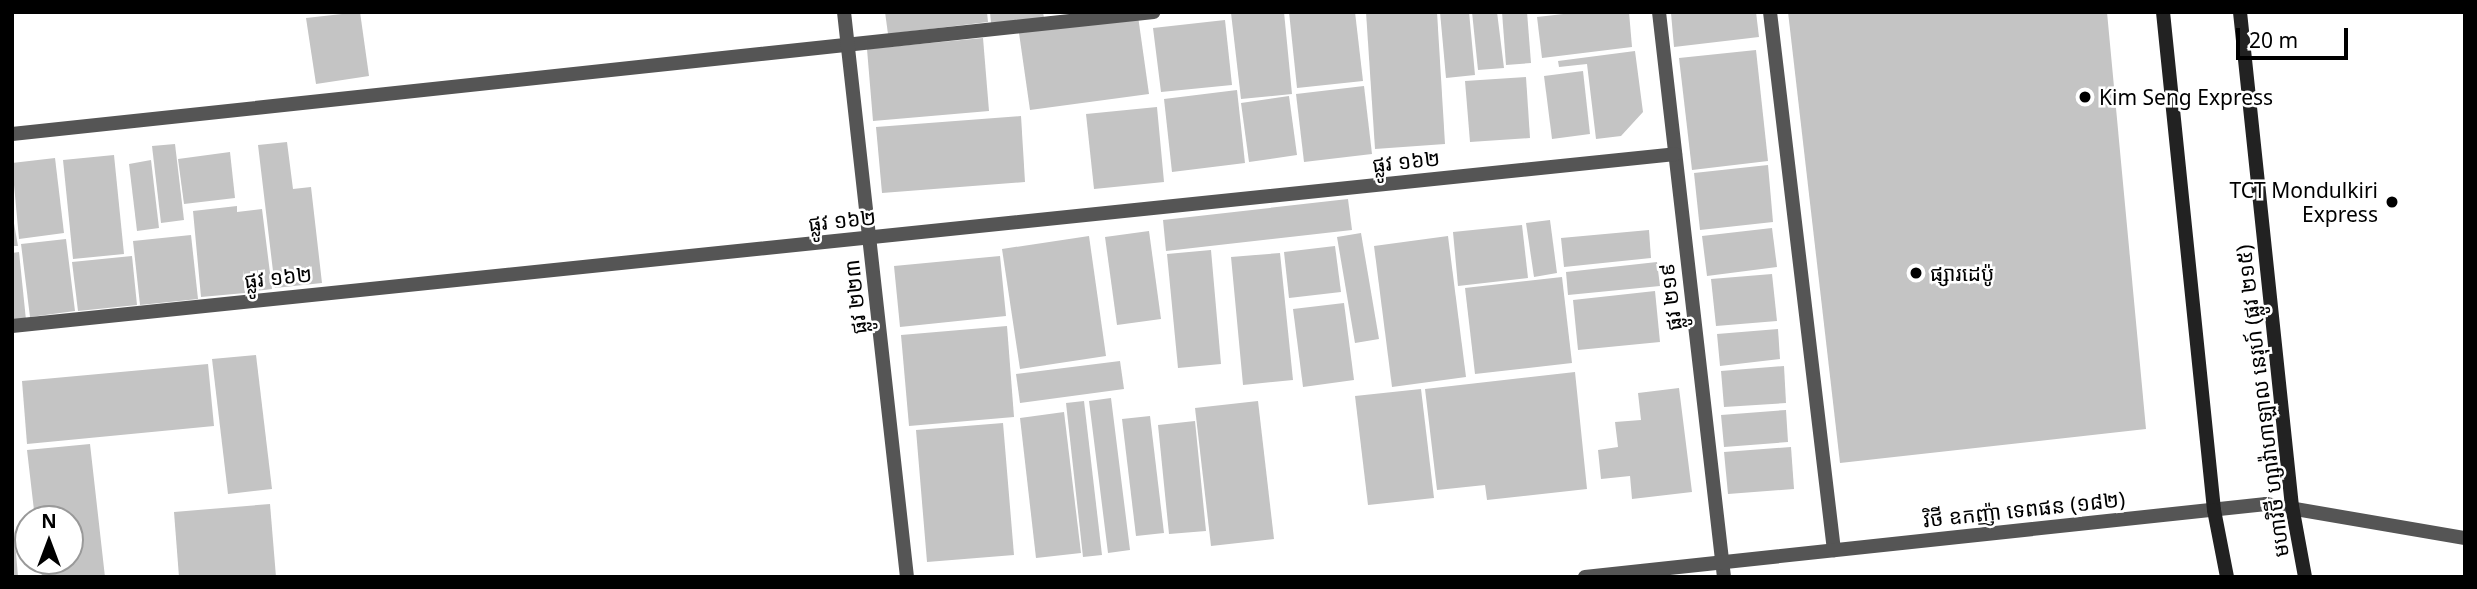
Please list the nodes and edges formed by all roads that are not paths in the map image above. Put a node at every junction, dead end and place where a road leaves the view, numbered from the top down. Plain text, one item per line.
1 (845, 12) edge
2 (1153, 12) edge
3 (1659, 12) edge
4 (1770, 12) edge
5 (2163, 12) edge
6 (2240, 12) edge
7 (848, 45) junction
8 (12, 134) edge
9 (1675, 154) junction
10 (869, 238) junction
11 (12, 326) edge
12 (2292, 506) junction
13 (2214, 510) junction
14 (2465, 538) edge
15 (1833, 550) junction
16 (1723, 569) edge
17 (907, 577) edge
18 (1585, 577) edge
19 (2227, 577) edge
20 (2305, 577) edge

1 - 7 street, ផ្លូវ ២២៣
2 - 7 street
3 - 9 street, ផ្លូវ ២១៩
4 - 15 street
5 - 13 main road
6 - 12 main road, មហាវិថី ហ្សាវ៉ាហាឡាល នេរុហ៍ (ផ្លូវ ២១៥)
7 - 8 street
7 - 10 street, ផ្លូវ ២២៣
9 - 10 street, ផ្លូវ ១៦២
9 - 16 street, ផ្លូវ ២១៩
10 - 11 street, ផ្លូវ ១៦២
10 - 17 street, ផ្លូវ ២២៣
12 - 13 street, វិថី ឧកញ៉ា ទេពផន (១៨២)
12 - 14 street, វិថី ឧកញ៉ា ទេពផន (១៨២)
12 - 20 main road, មហាវិថី ហ្សាវ៉ាហាឡាល នេរុហ៍ (ផ្លូវ ២១៥)
13 - 15 street, វិថី ឧកញ៉ា ទេពផន (១៨២)
13 - 19 main road
15 - 16 street, វិថី ឧកញ៉ា ទេពផន (១៨២)
16 - 18 street, វិថី ឧកញ៉ា ទេពផន (១៨២)

